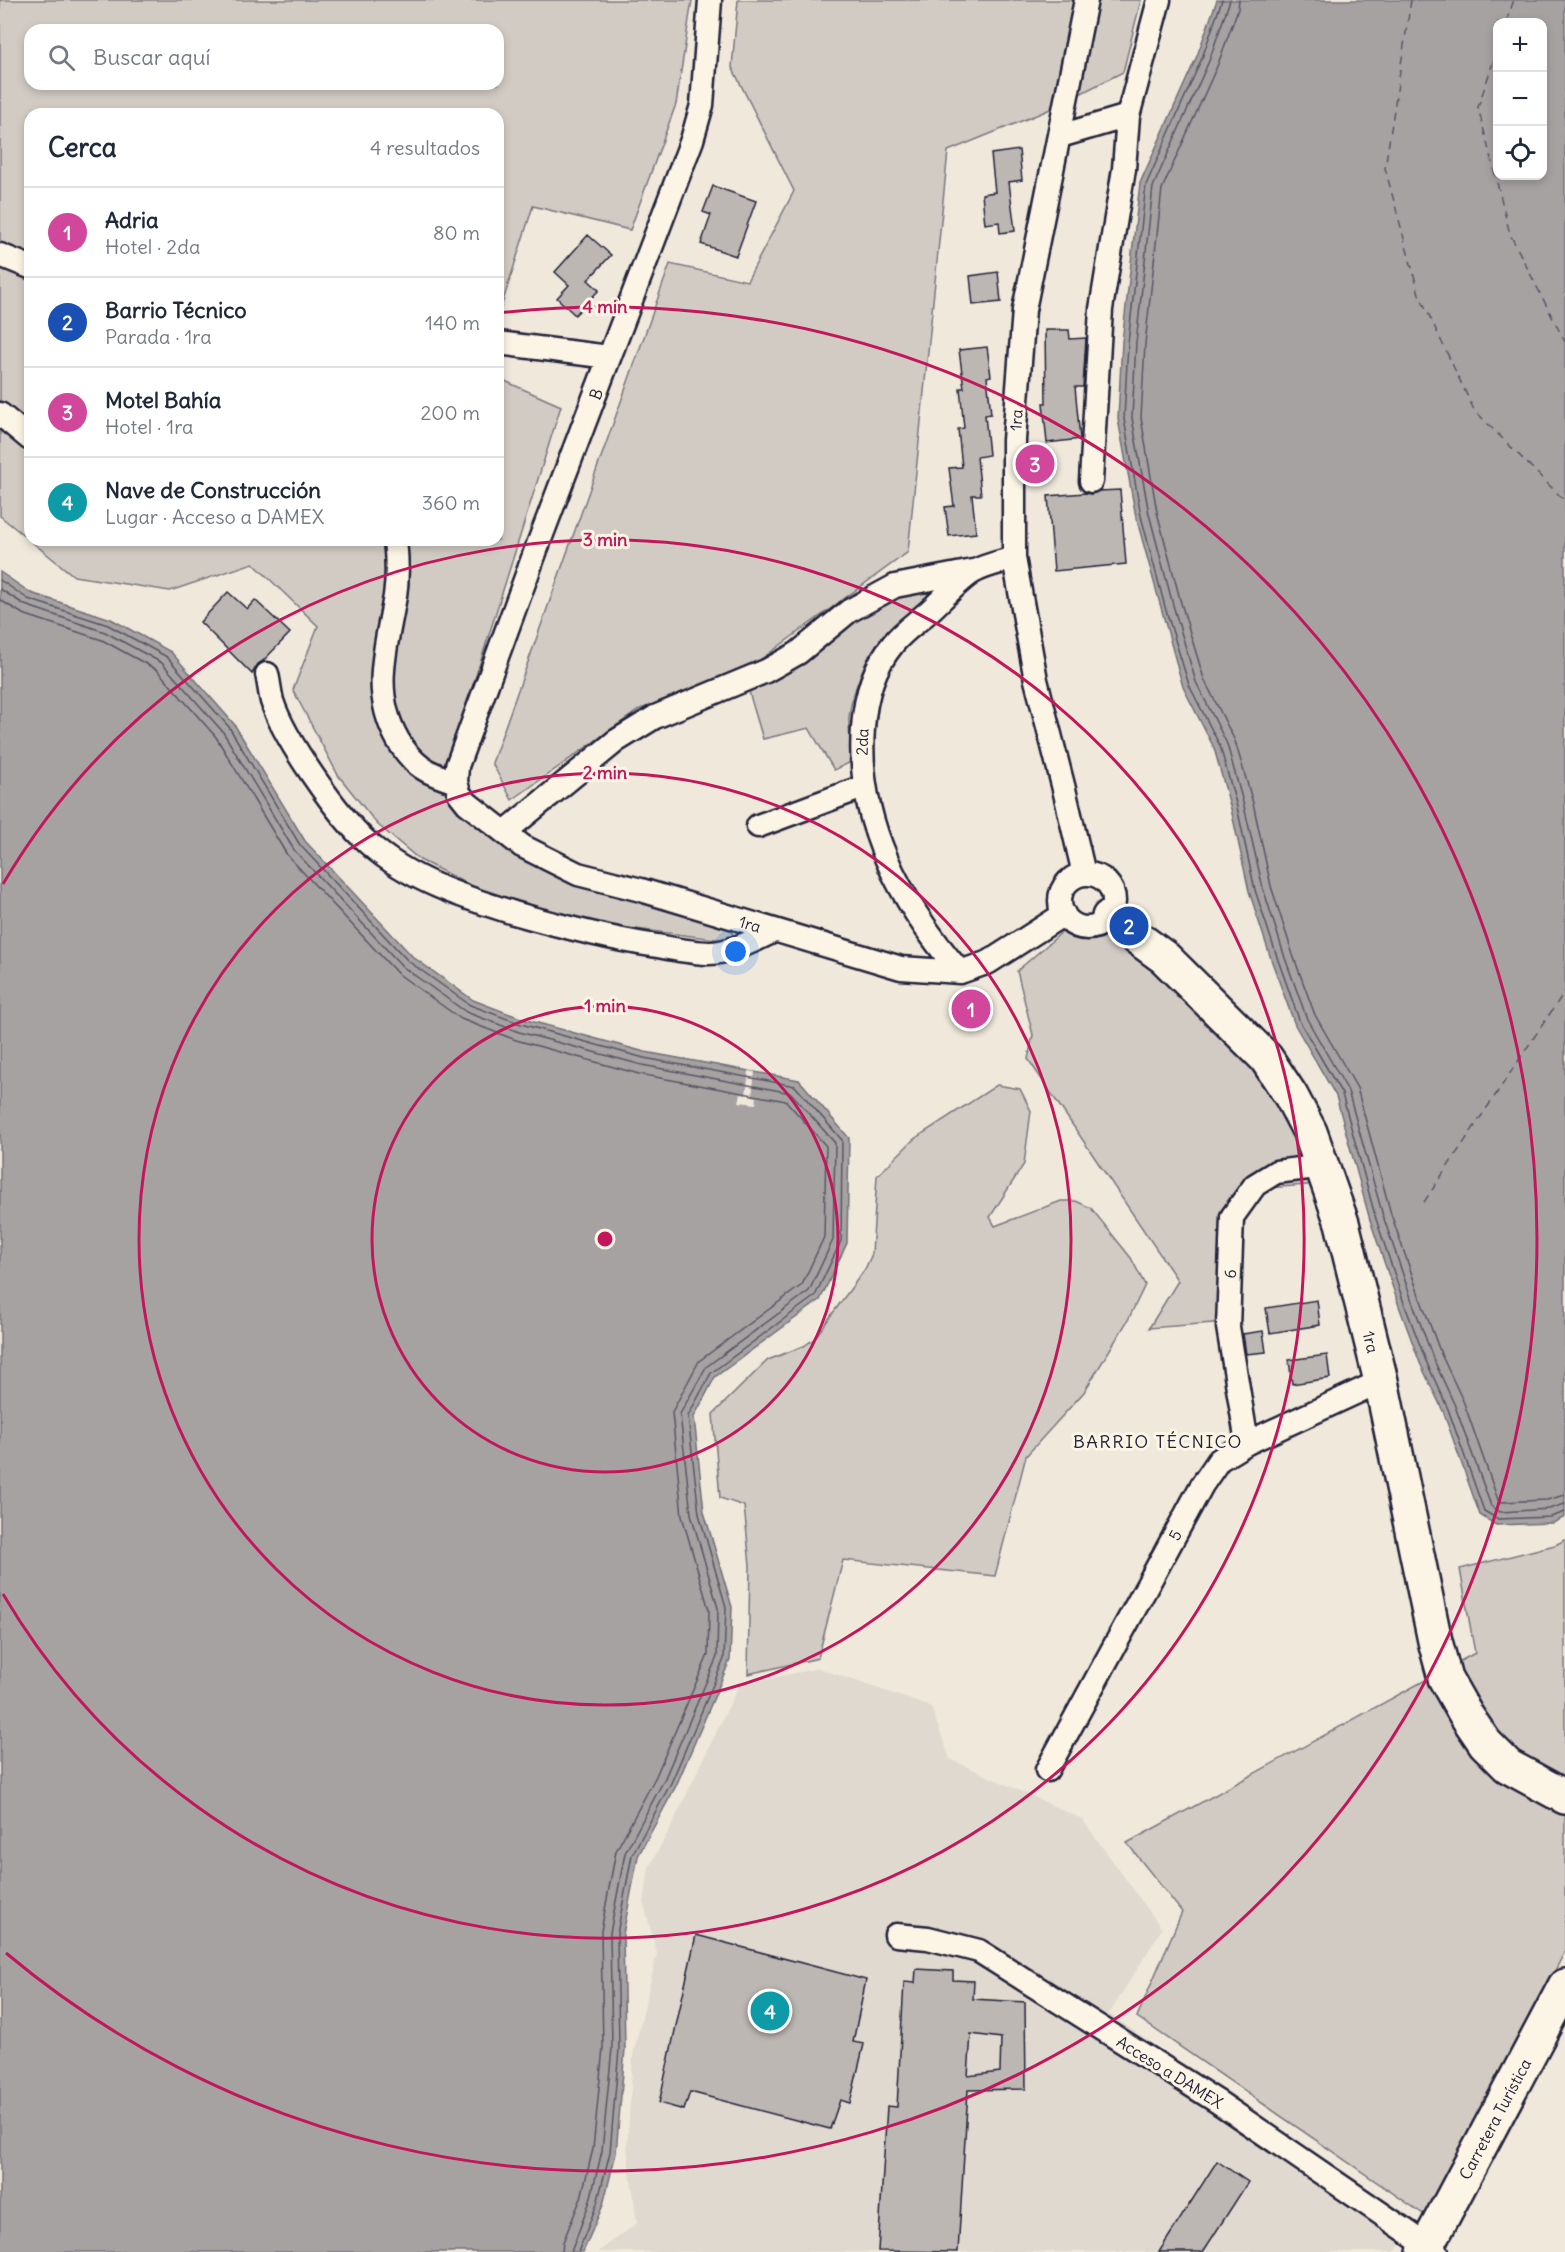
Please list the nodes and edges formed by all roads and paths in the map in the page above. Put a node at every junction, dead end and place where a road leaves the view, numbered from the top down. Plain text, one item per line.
1 (710, 0) edge
2 (1086, 0) edge
3 (1159, 0) edge
4 (1128, 116) junction
5 (1060, 136) junction
6 (0, 255) edge
7 (24, 265) edge
8 (504, 343) edge
9 (609, 357) junction
10 (0, 414) edge
11 (24, 434) edge
12 (1090, 481) dead end
13 (396, 546) edge
14 (1014, 558) junction
15 (973, 571) junction
16 (267, 674) dead end
17 (456, 783) junction
18 (863, 787) junction
19 (758, 826) dead end
20 (505, 832) junction
21 (1084, 874) junction
22 (1064, 914) junction
23 (1109, 917) junction
24 (774, 931) junction
25 (960, 972) junction
26 (1324, 1166) junction
27 (1381, 1382) junction
28 (1247, 1443) junction
29 (1047, 1770) dead end
30 (1565, 1797) edge
31 (896, 1935) dead end
32 (1565, 1986) edge
33 (1430, 2249) edge

1 - 9 street, B
2 - 5 street, 1ra
3 - 4 street
4 - 5 street
4 - 12 street
5 - 14 street, 1ra
6 - 7 street
8 - 9 street
9 - 17 street, B
10 - 11 street
13 - 17 street
14 - 15 street, 2da
14 - 21 street, 1ra
15 - 18 street, 2da
15 - 20 street
16 - 24 street
17 - 20 street, 1ra
18 - 19 street
18 - 25 street, 2da
20 - 24 street, 1ra
21 - 22 street
21 - 23 street
22 - 23 street
22 - 25 street, 1ra
23 - 26 street, 1ra
24 - 25 street, 1ra
26 - 27 street, 1ra
26 - 28 street, 6
27 - 28 street, 5
27 - 30 street, 1ra
28 - 29 street, 5
31 - 33 street, Acceso a DAMEX
32 - 33 street, Carretera Turística

